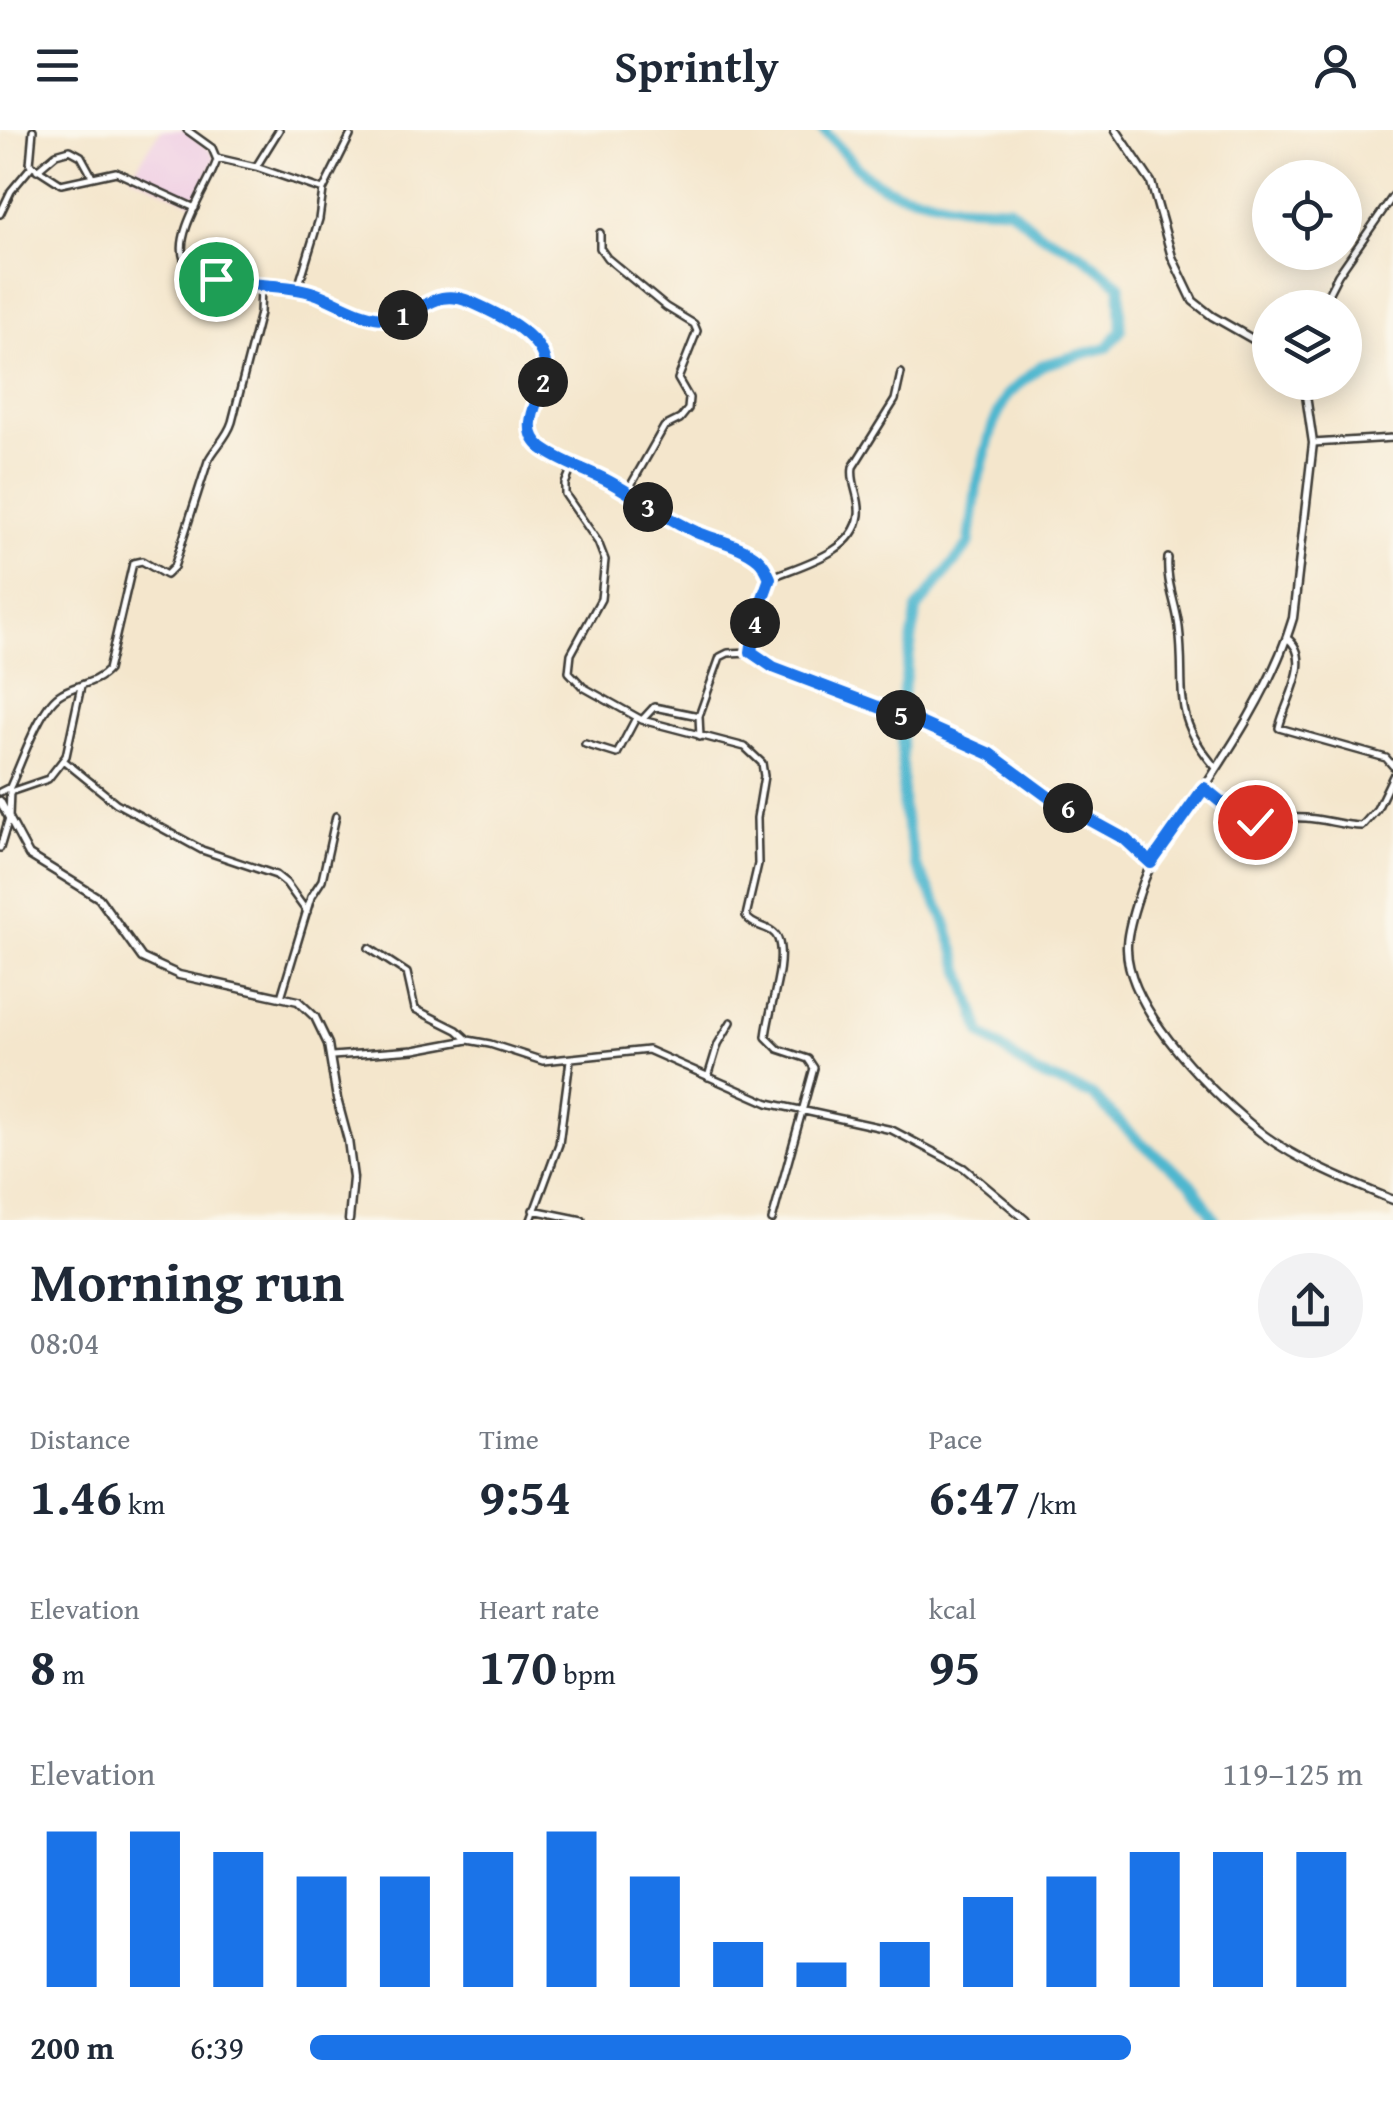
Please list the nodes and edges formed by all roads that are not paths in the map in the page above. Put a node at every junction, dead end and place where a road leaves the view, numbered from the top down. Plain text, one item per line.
1 (32, 130) edge
2 (188, 130) edge
3 (279, 130) edge
4 (1116, 130) edge
5 (350, 136) dead end
6 (217, 158) junction
7 (256, 167) junction
8 (34, 168) junction
9 (92, 176) junction
10 (323, 190) junction
11 (1393, 196) edge
12 (194, 208) junction
13 (0, 214) edge
14 (600, 233) dead end
15 (260, 286) junction
16 (298, 290) junction
17 (1330, 290) edge
18 (1252, 339) edge
19 (900, 373) dead end
20 (1307, 400) edge
21 (1393, 438) edge
22 (1314, 444) junction
23 (573, 465) junction
24 (627, 492) junction
25 (1168, 558) dead end
26 (770, 578) junction
27 (1287, 638) junction
28 (751, 652) junction
29 (81, 685) junction
30 (699, 716) junction
31 (639, 719) junction
32 (700, 737) junction
33 (585, 744) dead end
34 (63, 760) junction
35 (1393, 766) edge
36 (1216, 768) junction
37 (1393, 776) edge
38 (1204, 788) junction
39 (10, 789) junction
40 (0, 792) edge
41 (0, 801) edge
42 (336, 816) dead end
43 (9, 818) junction
44 (0, 848) edge
45 (1151, 863) junction
46 (307, 912) junction
47 (369, 948) dead end
48 (280, 997) junction
49 (731, 1022) dead end
50 (468, 1040) junction
51 (332, 1056) junction
52 (570, 1060) junction
53 (708, 1076) junction
54 (801, 1112) junction
55 (1393, 1200) edge
56 (533, 1210) junction
57 (349, 1220) edge
58 (531, 1220) edge
59 (582, 1220) edge
60 (772, 1220) edge
61 (1026, 1220) edge

1 - 8 street
2 - 6 street
3 - 7 street
4 - 18 street
5 - 10 street
6 - 7 street
6 - 12 street
7 - 10 street
8 - 9 street
8 - 9 street
8 - 13 street
9 - 12 street
10 - 16 street
11 - 17 street
12 - 15 street
14 - 24 street
15 - 16 street
15 - 29 street
16 - 23 street
19 - 26 street
20 - 22 street
21 - 22 street
22 - 27 street
23 - 24 street
23 - 31 street
24 - 26 street
25 - 36 street
26 - 28 street
27 - 35 street
27 - 36 street
28 - 30 street
28 - 45 street
29 - 34 street
29 - 39 street
30 - 31 street
30 - 32 street
31 - 32 street
31 - 33 street
32 - 54 street
34 - 39 street
34 - 46 street
36 - 38 street
37 - 38 street
38 - 45 street
39 - 40 street
39 - 43 street
41 - 43 street
42 - 46 street
43 - 44 street
43 - 48 street
45 - 55 street
46 - 48 street
47 - 50 street
48 - 51 street
49 - 53 street
50 - 51 street
50 - 52 street
51 - 57 street
52 - 53 street
52 - 56 street
53 - 54 street
54 - 60 street
54 - 61 street
56 - 58 street
56 - 59 street

